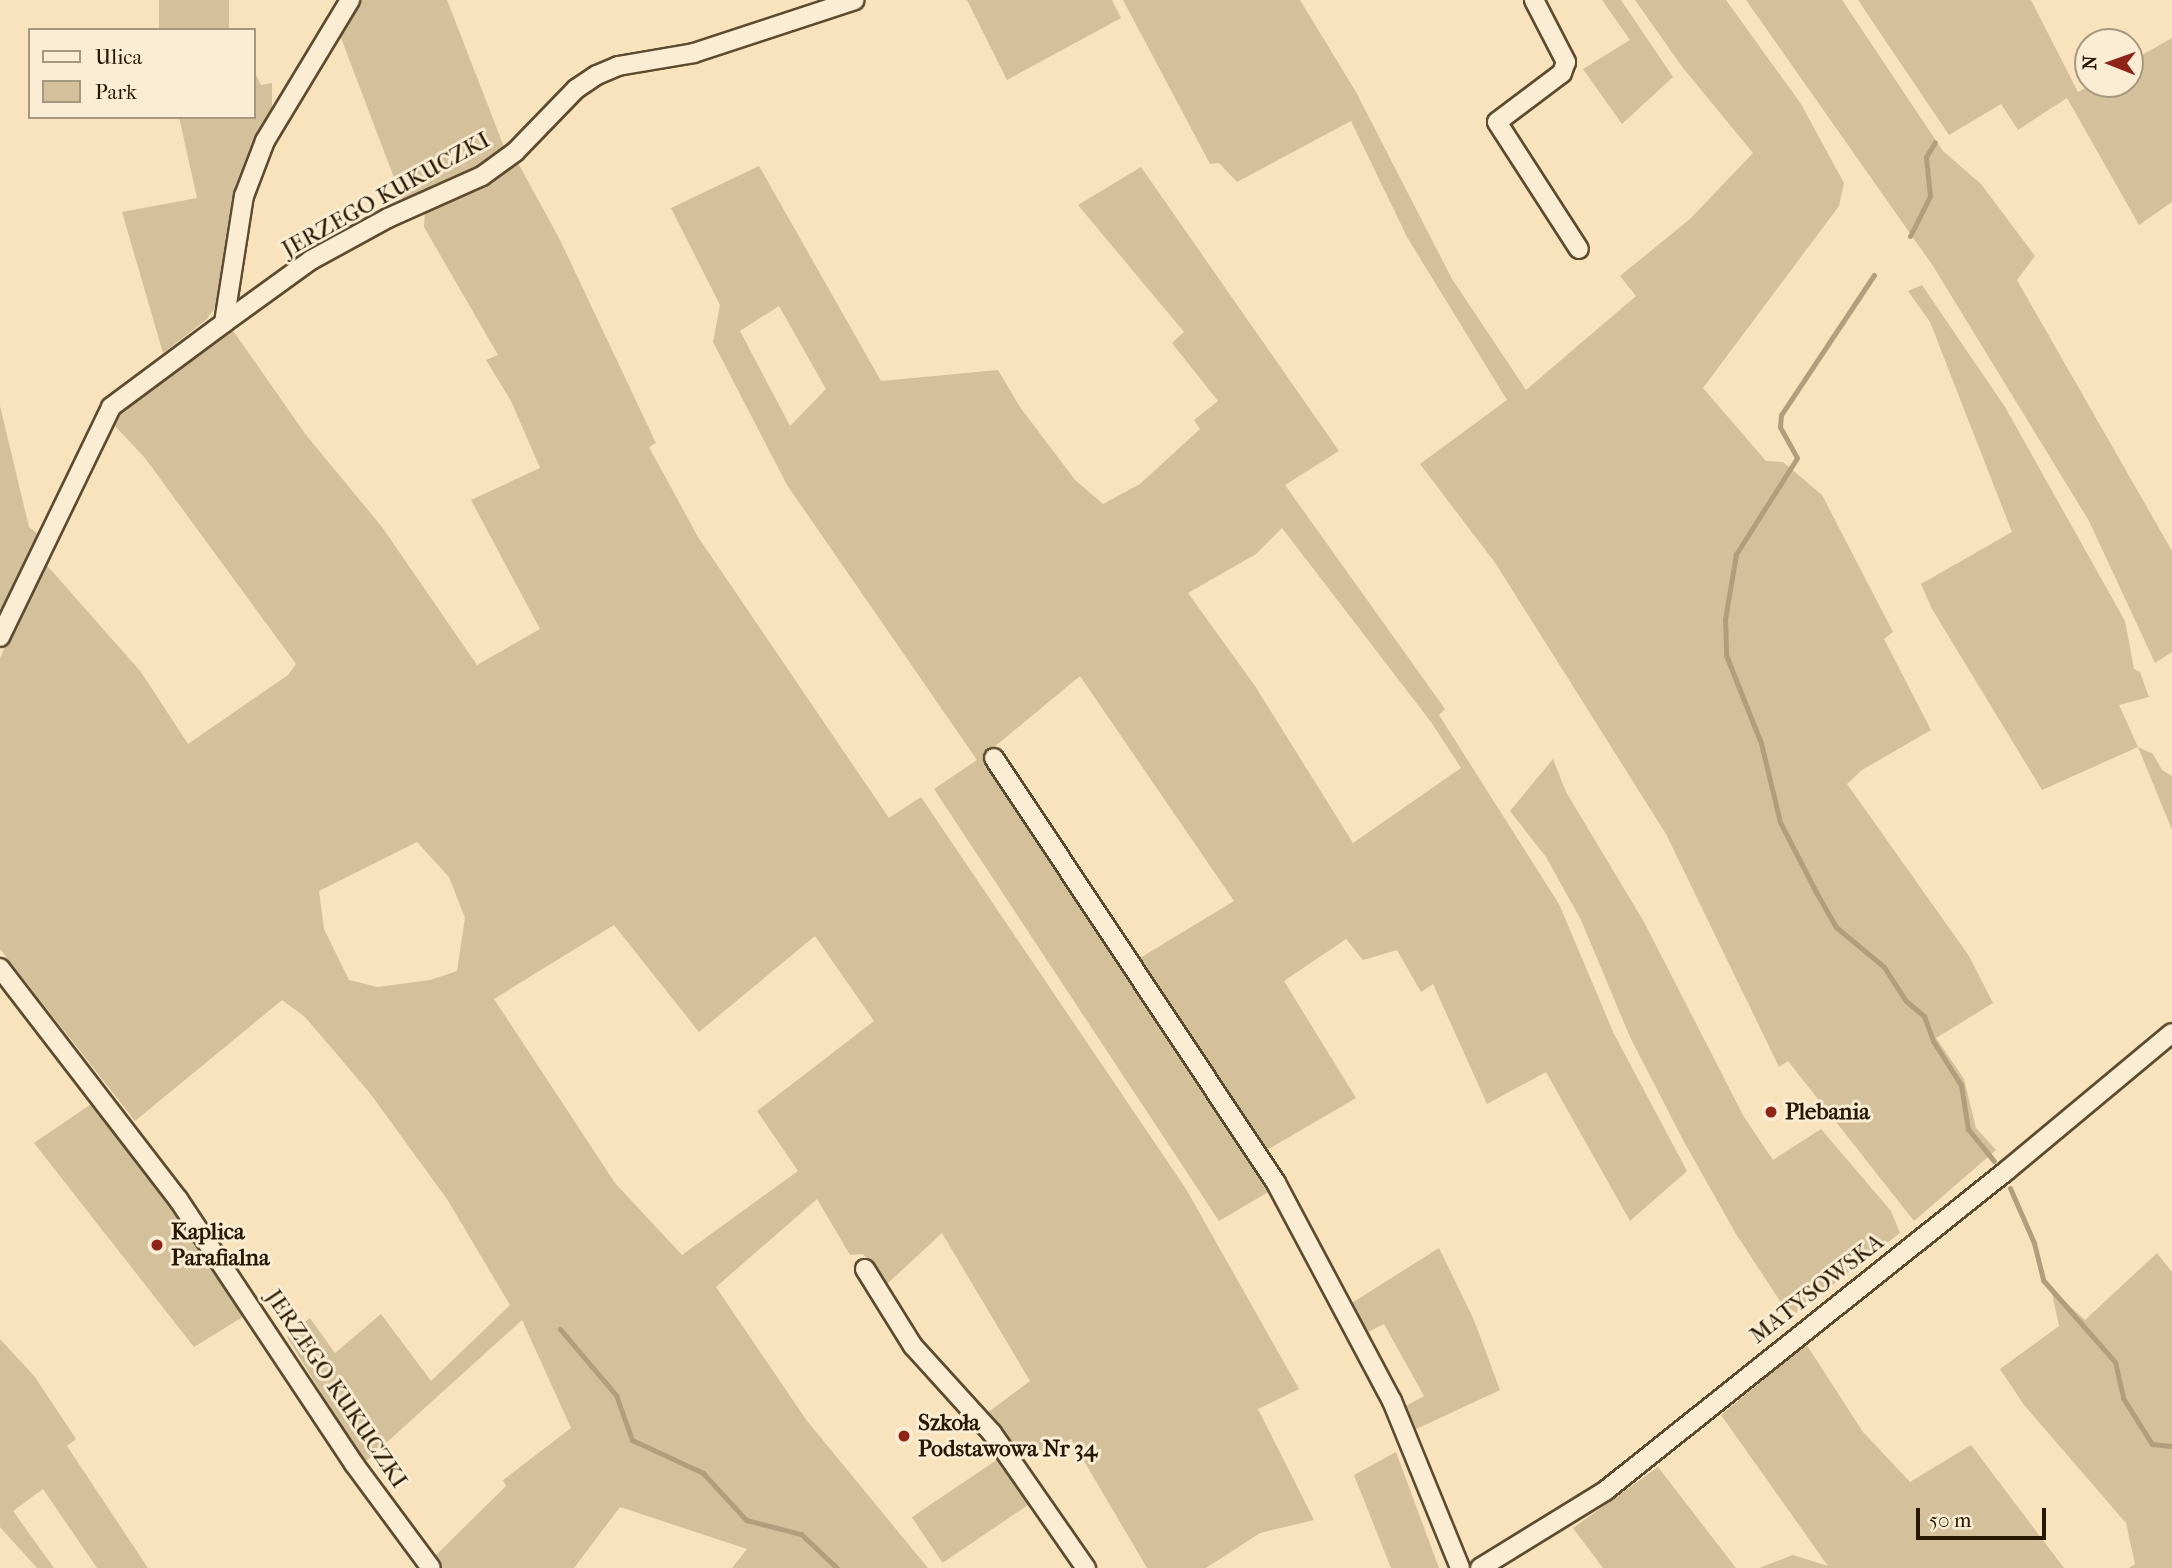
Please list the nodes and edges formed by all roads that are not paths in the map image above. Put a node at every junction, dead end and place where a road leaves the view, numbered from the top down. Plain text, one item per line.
1 (350, 0) edge
2 (855, 0) edge
3 (1534, 0) edge
4 (1578, 249) dead end
5 (224, 323) junction
6 (0, 637) edge
7 (994, 758) dead end
8 (0, 968) edge
9 (2172, 1032) edge
10 (864, 1269) dead end
11 (431, 1568) edge
12 (1086, 1568) edge
13 (1460, 1568) edge
14 (1480, 1568) edge

1 - 5 street
2 - 5 street, JERZEGO KUKUCZKI
3 - 4 street
5 - 6 street, JERZEGO KUKUCZKI
7 - 13 street
8 - 11 street, JERZEGO KUKUCZKI
9 - 14 street, MATYSOWSKA
10 - 12 street

